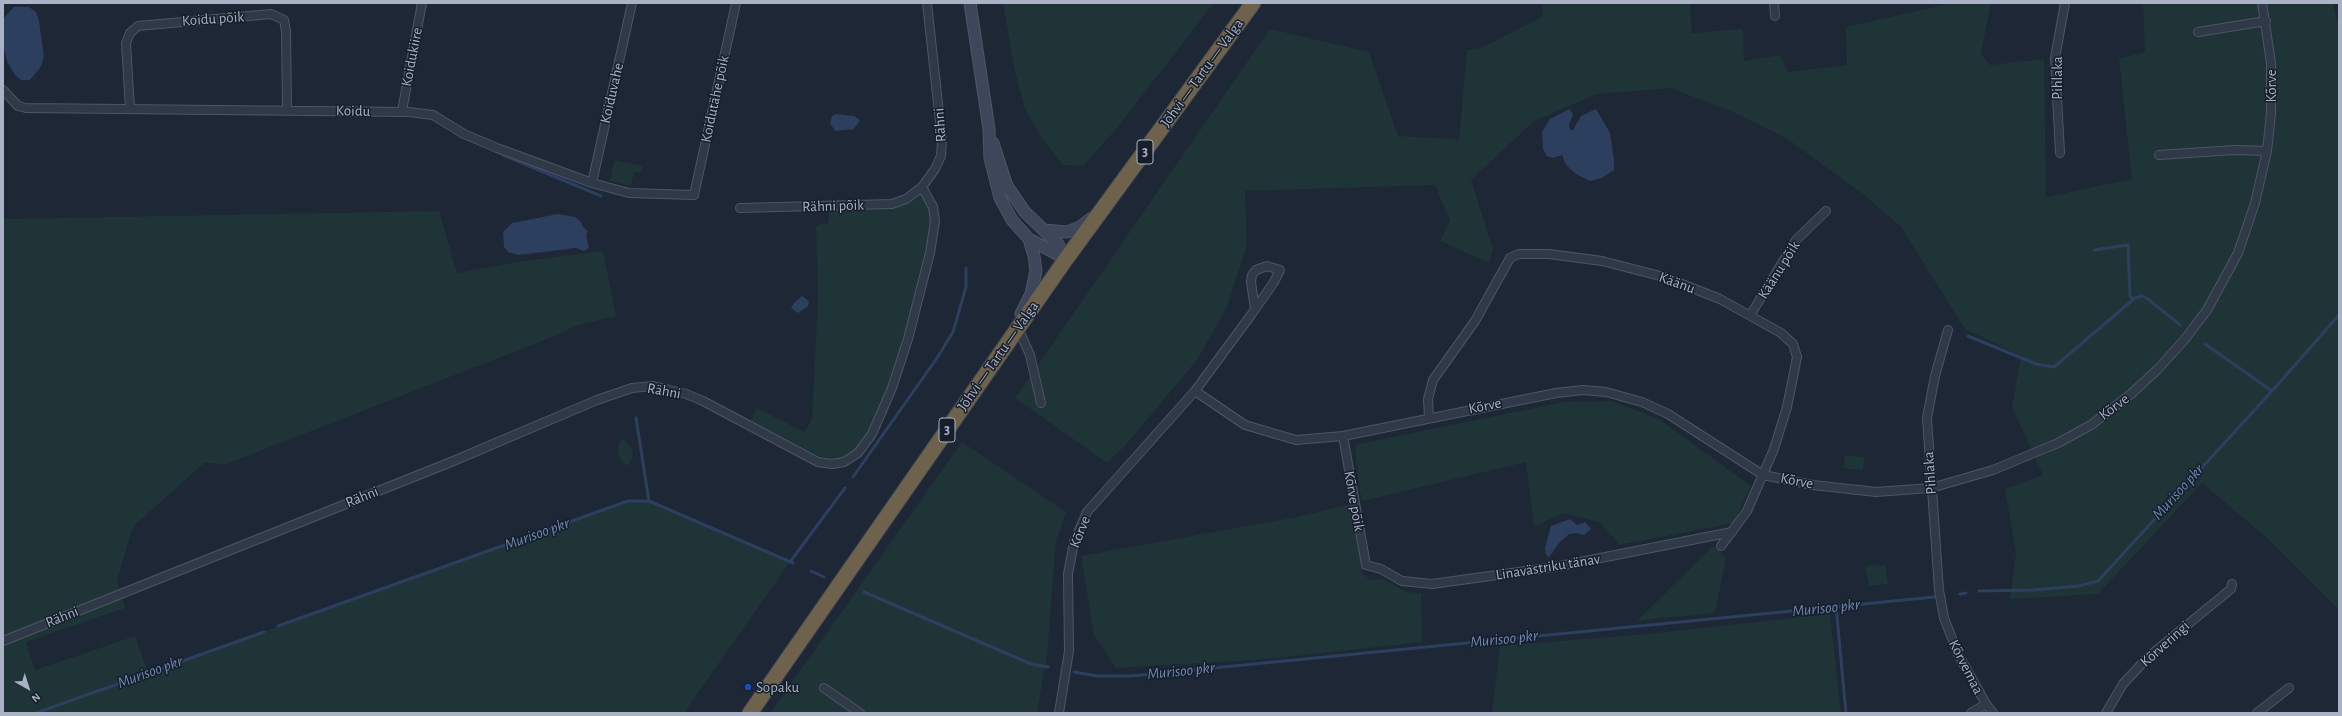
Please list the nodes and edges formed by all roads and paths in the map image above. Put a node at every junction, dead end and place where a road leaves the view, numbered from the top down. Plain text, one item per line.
1 (422, 3) edge
2 (632, 3) edge
3 (736, 3) edge
4 (928, 3) edge
5 (970, 3) edge
6 (1253, 3) edge
7 (1774, 3) edge
8 (2064, 3) edge
9 (2262, 3) edge
10 (1775, 16) dead end
11 (2266, 21) junction
12 (2198, 32) dead end
13 (3, 90) edge
14 (130, 109) junction
15 (287, 109) junction
16 (402, 112) junction
17 (989, 129) junction
18 (2267, 151) junction
19 (2060, 152) dead end
20 (2159, 155) dead end
21 (592, 183) junction
22 (922, 188) junction
23 (694, 195) joint
24 (740, 208) dead end
25 (1103, 209) junction
26 (1826, 211) dead end
27 (1044, 230) junction
28 (1029, 238) junction
29 (1066, 259) junction
30 (1255, 309) junction
31 (1751, 314) junction
32 (1948, 330) dead end
33 (1014, 333) junction
34 (1195, 391) junction
35 (1041, 403) dead end
36 (1429, 417) junction
37 (1343, 436) junction
38 (1763, 475) junction
39 (1931, 488) junction
40 (1732, 532) junction
41 (1721, 546) dead end
42 (1366, 566) joint
43 (2232, 584) dead end
44 (1944, 618) joint
45 (3, 641) edge
46 (824, 688) dead end
47 (2289, 688) dead end
48 (1986, 704) junction
49 (750, 713) edge
50 (860, 713) edge
51 (1059, 713) edge
52 (1971, 713) edge
53 (1993, 713) edge
54 (2106, 713) edge
55 (2257, 713) edge

1 - 16 street, Koidukiire
2 - 21 street, Koiduvahe
3 - 23 street, Koidutähe põik
4 - 22 street, Rähni
5 - 17 main road
6 - 25 highway, Jõhvi — Tartu — Valga / 3
7 - 10 street
8 - 19 street, Pihlaka
9 - 11 street, Kõrve
11 - 12 street
11 - 18 street, Kõrve
13 - 14 street, Koidu
14 - 15 street, Koidu
14 - 15 street, Koidu põik
15 - 16 street, Koidu
16 - 21 street, Koidu
17 - 27 main road
17 - 28 main road
18 - 20 street
18 - 39 street, Kõrve
21 - 23 street, Koidu
22 - 24 street, Rähni põik
22 - 45 street, Rähni
25 - 27 main road
25 - 29 highway, Jõhvi — Tartu — Valga / 3
26 - 31 street, Käänu põik
27 - 29 main road
28 - 29 main road
28 - 33 main road
29 - 33 highway, Jõhvi — Tartu — Valga / 3
30 - 30 street, Kõrve
30 - 34 street, Kõrve
31 - 36 street, Käänu
31 - 38 street, Käänu
32 - 39 street, Pihlaka
33 - 35 street
33 - 49 highway, Jõhvi — Tartu — Valga / 3
34 - 37 street, Kõrve
34 - 51 street, Kõrve
36 - 37 street, Kõrve
36 - 38 street, Kõrve
37 - 42 street, Kõrve põik
38 - 39 street, Kõrve
38 - 40 street, Käänu
39 - 44 street, Pihlaka
40 - 41 street, Käänu
40 - 42 street, Linavästriku tänav
43 - 54 street, Kõrveringi
44 - 48 street, Kõrvemaa
46 - 50 street
47 - 55 street
48 - 52 street
48 - 53 street, Kõrvemaa

